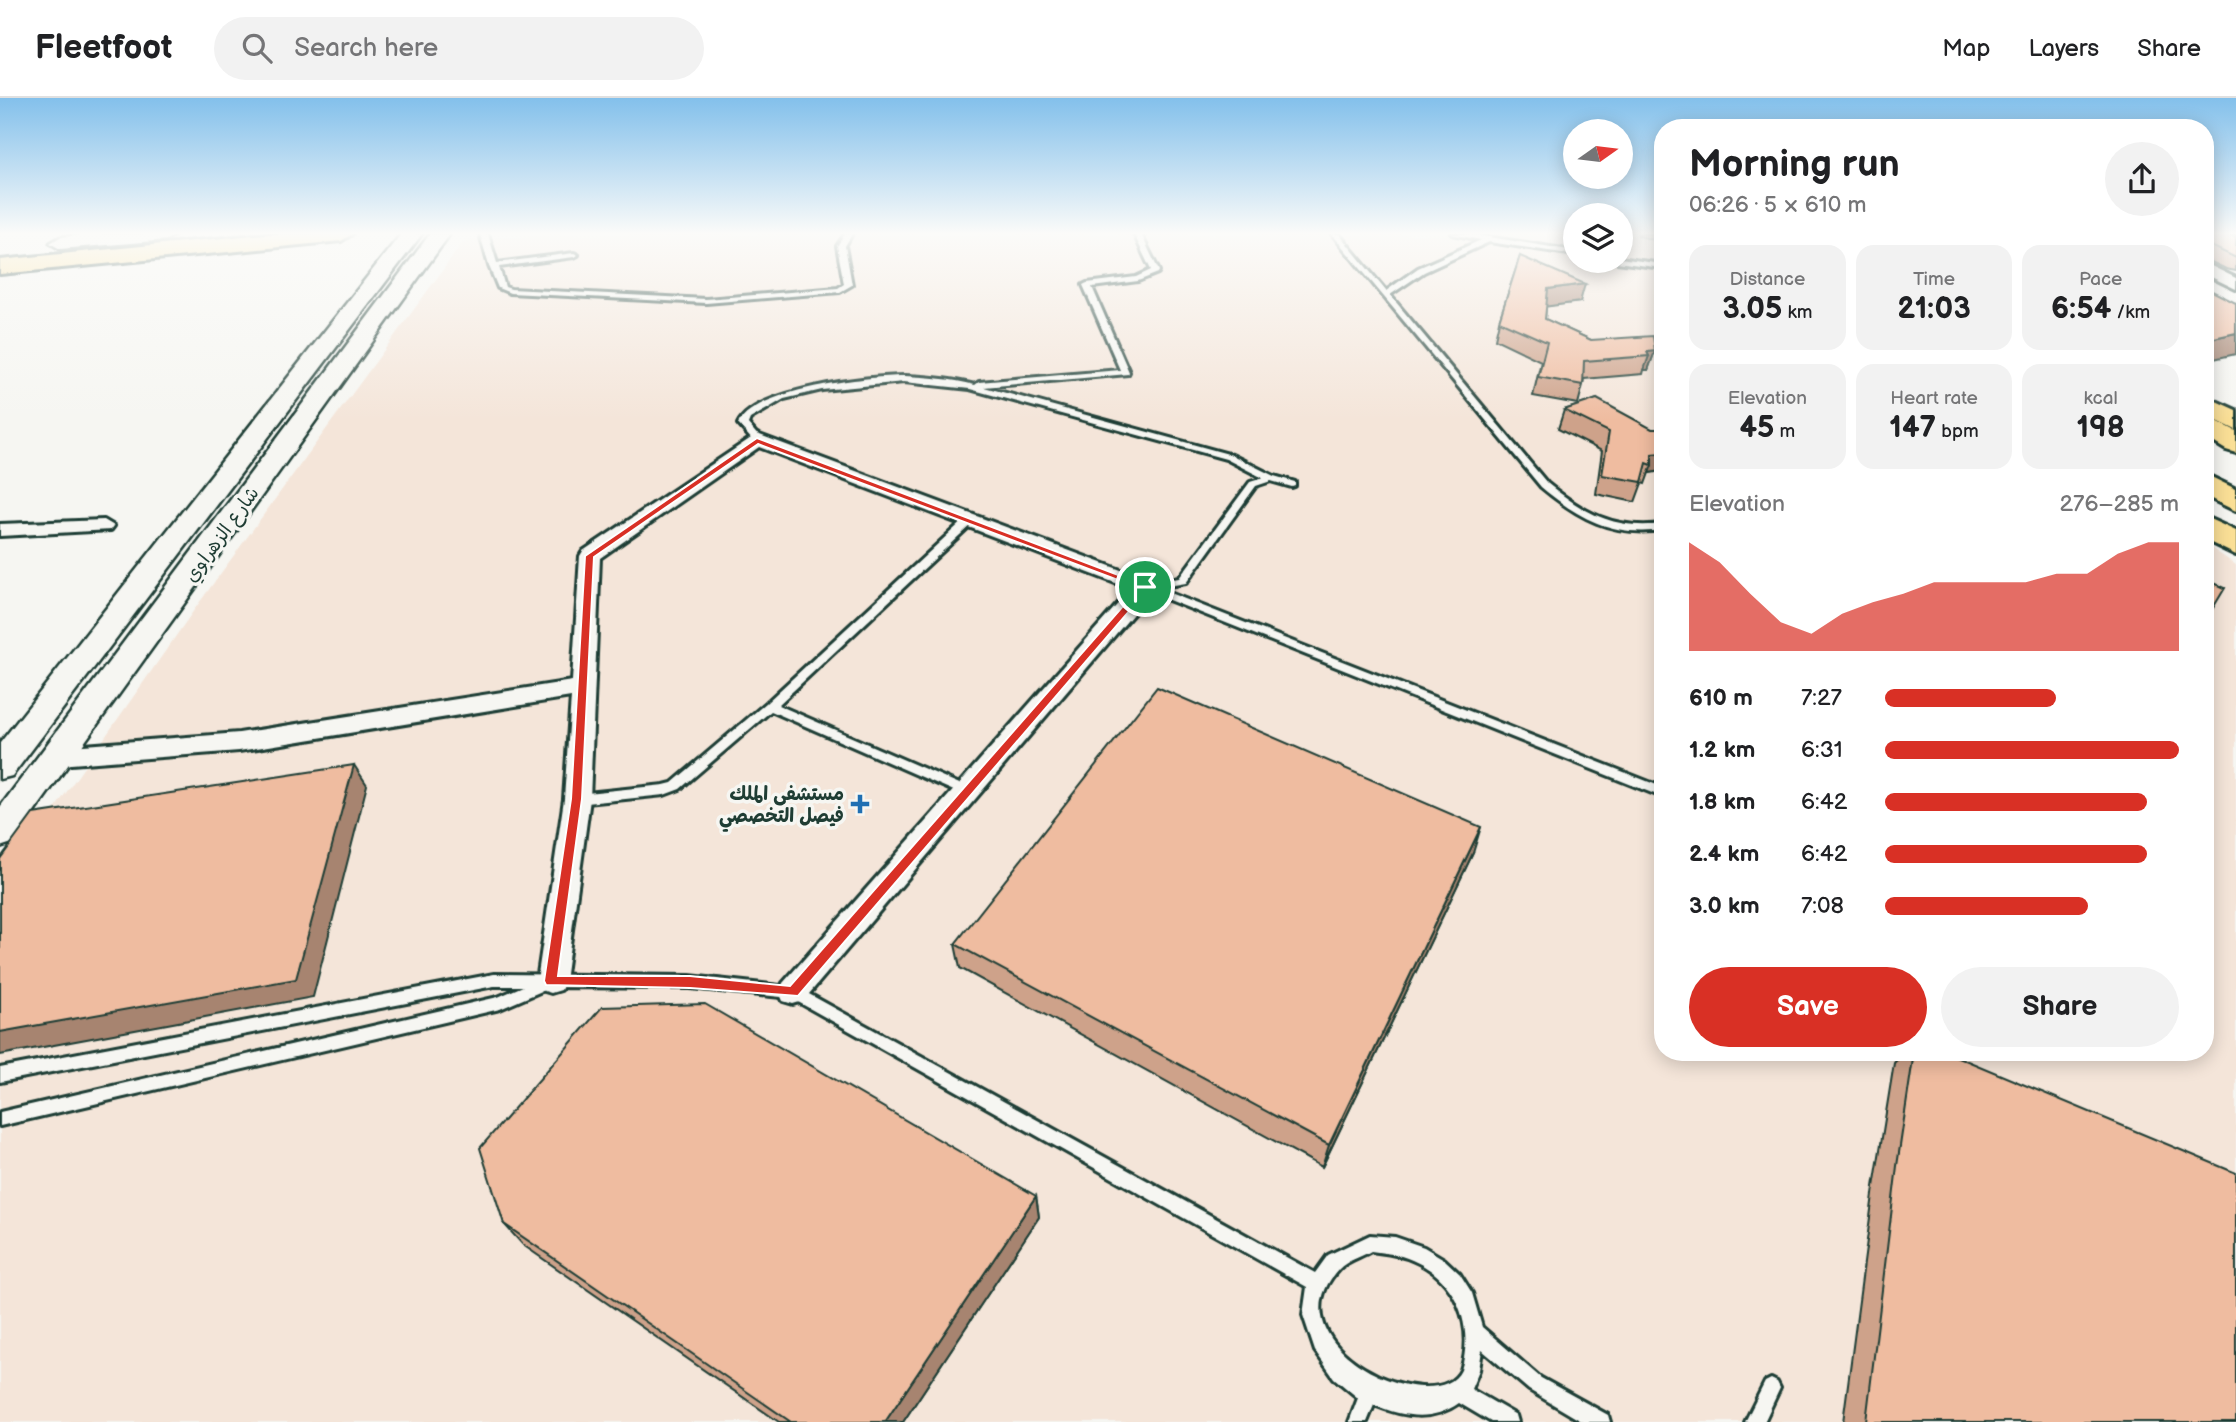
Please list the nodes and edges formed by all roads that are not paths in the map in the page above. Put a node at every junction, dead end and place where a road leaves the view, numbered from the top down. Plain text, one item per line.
1 (364, 296) edge
2 (395, 296) edge
3 (570, 296) edge
4 (776, 296) edge
5 (1092, 296) edge
6 (1386, 296) edge
7 (970, 386) junction
8 (2214, 409) edge
9 (2236, 421) edge
10 (2214, 430) edge
11 (757, 440) junction
12 (2236, 444) edge
13 (2214, 452) edge
14 (2236, 465) edge
15 (1270, 478) junction
16 (1292, 484) dead end
17 (2214, 489) edge
18 (2214, 500) edge
19 (2236, 502) edge
20 (2236, 513) edge
21 (971, 519) junction
22 (104, 526) dead end
23 (1654, 529) edge
24 (0, 530) edge
25 (2214, 532) edge
26 (2236, 545) edge
27 (1145, 587) junction
28 (582, 687) junction
29 (770, 706) junction
30 (58, 756) junction
31 (0, 766) edge
32 (1654, 789) edge
33 (967, 792) junction
34 (577, 799) junction
35 (0, 833) edge
36 (551, 981) junction
37 (793, 992) junction
38 (0, 1075) edge
39 (0, 1119) edge
40 (1317, 1283) junction
41 (1476, 1333) junction
42 (1772, 1388) dead end
43 (1458, 1392) junction
44 (1365, 1404) junction
45 (1357, 1422) edge
46 (1510, 1422) edge
47 (1601, 1422) edge
48 (1754, 1422) edge

1 - 31 street
2 - 30 street, شارع الزهراوي
3 - 4 lane
5 - 7 lane
6 - 23 lane
7 - 11 lane
7 - 15 lane
8 - 9 main road
10 - 12 main road
11 - 21 street
11 - 28 street
13 - 14 main road
15 - 16 lane
15 - 27 lane
17 - 19 main road
18 - 20 main road
21 - 27 street
21 - 29 lane
22 - 24 street
25 - 26 main road
27 - 32 lane
27 - 33 street
28 - 30 street
28 - 34 street
29 - 33 lane
29 - 34 lane
30 - 35 street, شارع الزهراوي
33 - 37 street
34 - 36 street
36 - 37 lane
36 - 38 lane
36 - 39 lane
37 - 40 lane
40 - 41 lane
40 - 44 lane
41 - 43 lane
41 - 47 lane
42 - 48 lane
43 - 44 lane
43 - 46 lane
44 - 45 lane

